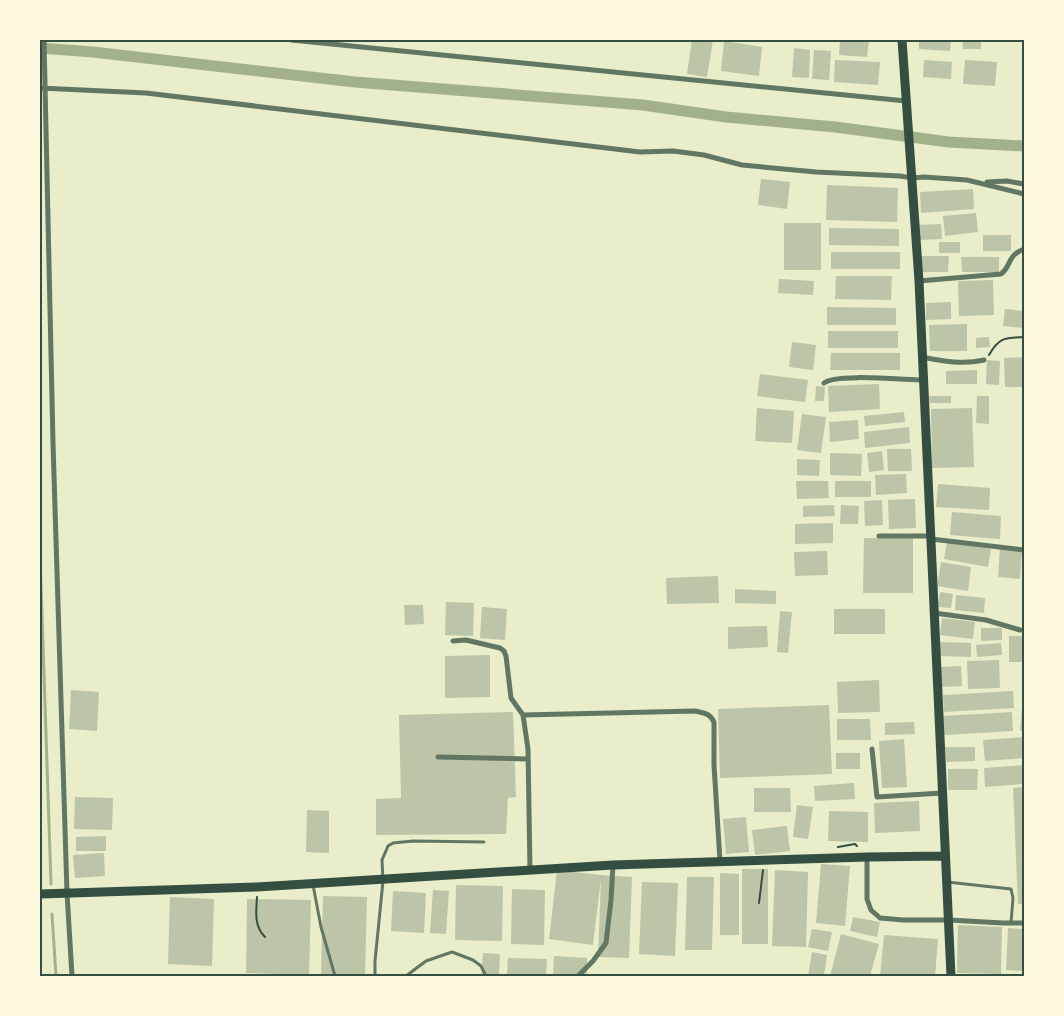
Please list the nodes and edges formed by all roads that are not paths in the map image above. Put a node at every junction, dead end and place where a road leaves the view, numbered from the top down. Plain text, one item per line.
1 (44, 40) edge
2 (291, 40) edge
3 (902, 40) edge
4 (42, 88) edge
5 (906, 104) junction
6 (912, 174) junction
7 (982, 182) junction
8 (1024, 184) edge
9 (1024, 194) edge
10 (1024, 249) edge
11 (919, 281) junction
12 (922, 357) junction
13 (984, 360) road end
14 (924, 380) junction
15 (824, 383) dead end
16 (879, 536) dead end
17 (930, 538) junction
18 (1024, 550) edge
19 (933, 613) junction
20 (1020, 630) dead end
21 (453, 641) dead end
22 (674, 702) dead end
23 (673, 711) junction
24 (523, 715) junction
25 (872, 749) dead end
26 (438, 757) dead end
27 (528, 759) junction
28 (942, 793) junction
29 (484, 842) dead end
30 (945, 856) junction
31 (867, 857) junction
32 (720, 861) junction
33 (614, 865) junction
34 (530, 870) junction
35 (383, 880) junction
36 (947, 882) junction
37 (313, 884) junction
38 (67, 893) junction
39 (40, 894) edge
40 (948, 920) junction
41 (1011, 923) junction
42 (1024, 923) edge
43 (72, 976) edge
44 (335, 976) edge
45 (375, 976) edge
46 (406, 976) edge
47 (486, 976) edge
48 (578, 976) edge
49 (951, 976) edge

1 - 4 street
2 - 5 street
3 - 5 main road
4 - 6 street
4 - 38 street
5 - 6 main road
6 - 7 street
6 - 11 main road
7 - 8 street
7 - 9 street
10 - 11 street
11 - 12 main road
12 - 13 street
12 - 14 main road
14 - 15 street
14 - 17 main road
16 - 17 street
17 - 18 street
17 - 19 main road
19 - 20 street
19 - 28 main road
21 - 24 street
22 - 23 lane
23 - 24 street
23 - 32 street
24 - 27 street
25 - 28 street
26 - 27 street
27 - 34 street
28 - 30 main road
29 - 35 lane
30 - 31 main road
30 - 36 main road
31 - 32 main road
31 - 40 street
32 - 33 main road
33 - 34 main road
33 - 48 street
34 - 35 main road
35 - 37 main road
35 - 45 lane
36 - 40 main road
36 - 41 lane
37 - 38 main road
37 - 44 lane
38 - 39 main road
38 - 43 street
40 - 41 street
40 - 49 main road
41 - 42 street
46 - 47 lane

